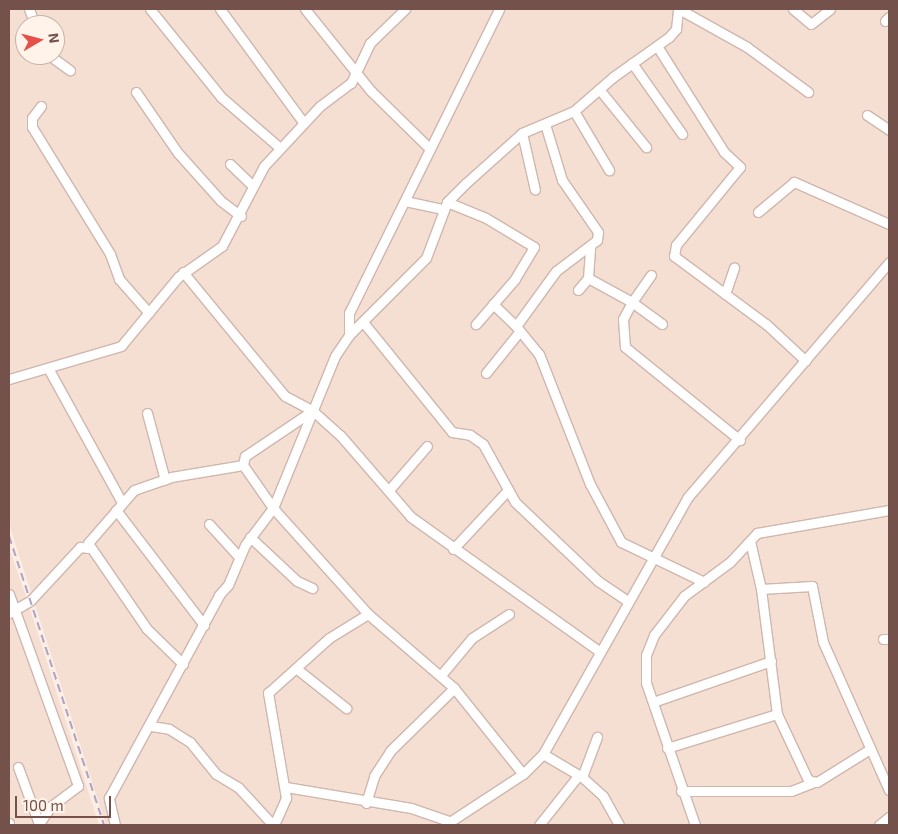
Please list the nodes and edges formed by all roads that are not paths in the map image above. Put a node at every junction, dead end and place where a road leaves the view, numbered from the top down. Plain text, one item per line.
1 (150, 9) edge
2 (220, 9) edge
3 (305, 9) edge
4 (405, 9) edge
5 (499, 9) edge
6 (679, 9) edge
7 (793, 9) edge
8 (830, 9) edge
9 (657, 46) junction
10 (632, 63) junction
11 (63, 65) edge
12 (70, 70) dead end
13 (358, 73) junction
14 (599, 89) junction
15 (136, 92) dead end
16 (808, 92) dead end
17 (41, 106) dead end
18 (574, 112) junction
19 (868, 115) dead end
20 (304, 122) junction
21 (545, 124) junction
22 (889, 130) edge
23 (522, 133) junction
24 (682, 134) dead end
25 (279, 146) junction
26 (428, 147) junction
27 (646, 147) dead end
28 (230, 164) dead end
29 (609, 170) dead end
30 (252, 185) junction
31 (535, 190) dead end
32 (405, 201) junction
33 (445, 206) junction
34 (758, 212) dead end
35 (241, 216) junction
36 (889, 224) edge
37 (590, 247) junction
38 (889, 262) edge
39 (734, 268) dead end
40 (183, 272) junction
41 (650, 275) dead end
42 (588, 278) junction
43 (578, 290) dead end
44 (725, 294) junction
45 (632, 302) junction
46 (493, 304) junction
47 (149, 313) junction
48 (363, 322) junction
49 (476, 324) dead end
50 (662, 324) dead end
51 (517, 329) junction
52 (349, 335) junction
53 (806, 361) junction
54 (48, 368) junction
55 (486, 373) dead end
56 (9, 379) edge
57 (313, 411) junction
58 (146, 413) dead end
59 (740, 440) junction
60 (427, 446) dead end
61 (243, 465) junction
62 (165, 480) junction
63 (389, 490) junction
64 (508, 490) junction
65 (121, 500) junction
66 (273, 508) junction
67 (116, 510) junction
68 (889, 510) edge
69 (209, 524) dead end
70 (250, 537) junction
71 (750, 541) junction
72 (88, 548) junction
73 (453, 549) junction
74 (655, 556) junction
75 (239, 557) junction
76 (704, 582) junction
77 (312, 588) dead end
78 (761, 589) junction
79 (9, 594) edge
80 (629, 602) junction
81 (11, 612) edge
82 (368, 614) junction
83 (509, 614) dead end
84 (204, 625) junction
85 (599, 651) junction
86 (771, 661) junction
87 (183, 664) junction
88 (297, 668) junction
89 (441, 675) junction
90 (454, 688) junction
91 (653, 702) junction
92 (346, 708) dead end
93 (777, 714) junction
94 (151, 726) junction
95 (597, 736) dead end
96 (666, 748) junction
97 (870, 749) junction
98 (543, 754) junction
99 (18, 766) dead end
100 (523, 774) junction
101 (580, 777) junction
102 (812, 783) junction
103 (286, 787) junction
104 (889, 790) edge
105 (681, 791) junction
106 (366, 802) junction
107 (889, 817) edge
108 (447, 823) edge
109 (39, 824) edge
110 (115, 825) edge
111 (274, 825) edge
112 (538, 825) edge
113 (619, 825) edge
114 (695, 825) edge
115 (879, 825) edge

1 - 25 street
2 - 20 street
3 - 13 street
4 - 13 street
5 - 26 street
6 - 9 street
6 - 16 street
7 - 8 street
9 - 10 street
9 - 44 street
10 - 14 street
10 - 24 street
11 - 12 street
13 - 20 street
13 - 26 street
14 - 18 street
14 - 27 street
15 - 35 street
17 - 47 street
18 - 21 street
18 - 29 street
19 - 22 street
20 - 25 street
21 - 23 street
21 - 37 street
23 - 31 street
23 - 33 street
25 - 30 street
26 - 32 street
28 - 30 street
30 - 35 street
32 - 33 street
32 - 52 street
33 - 46 street
33 - 48 street
34 - 36 street
35 - 40 street
37 - 42 street
37 - 51 street
38 - 53 street
39 - 44 street
40 - 47 street
40 - 57 street
41 - 45 street
42 - 43 street
42 - 45 street
44 - 53 street
45 - 50 street
45 - 59 street
46 - 49 street
46 - 51 street
47 - 54 street
48 - 52 street
48 - 64 street
51 - 55 street
51 - 74 street
52 - 57 street
53 - 59 street
54 - 56 street
54 - 65 street
57 - 61 street
57 - 63 street
57 - 66 street
58 - 62 street
59 - 74 street
60 - 63 street
61 - 62 street
61 - 66 street
62 - 65 street
63 - 73 street
64 - 73 street
64 - 80 street
65 - 67 street
66 - 70 street
66 - 82 street
67 - 72 street
67 - 84 street
68 - 71 street
69 - 75 street
70 - 75 street
70 - 77 street
71 - 76 street
71 - 78 street
72 - 81 street
72 - 87 street
73 - 85 street
74 - 76 street
74 - 80 street
75 - 84 street
76 - 91 street
78 - 86 street
78 - 97 street
79 - 81 street
80 - 85 street
81 - 109 street
82 - 88 street
82 - 89 street
83 - 89 street
84 - 87 street
85 - 98 street
86 - 91 street
86 - 93 street
87 - 94 street
88 - 92 street
88 - 103 street
89 - 90 street
90 - 100 street
90 - 106 street
91 - 96 street
93 - 96 street
93 - 102 street
94 - 110 street
94 - 111 street
95 - 101 street
96 - 105 street
97 - 102 street
97 - 104 street
98 - 100 street
98 - 101 street
99 - 109 street
100 - 108 street
101 - 112 street
101 - 113 street
102 - 105 street
103 - 106 street
103 - 111 street
105 - 114 street
106 - 108 street
107 - 115 street

